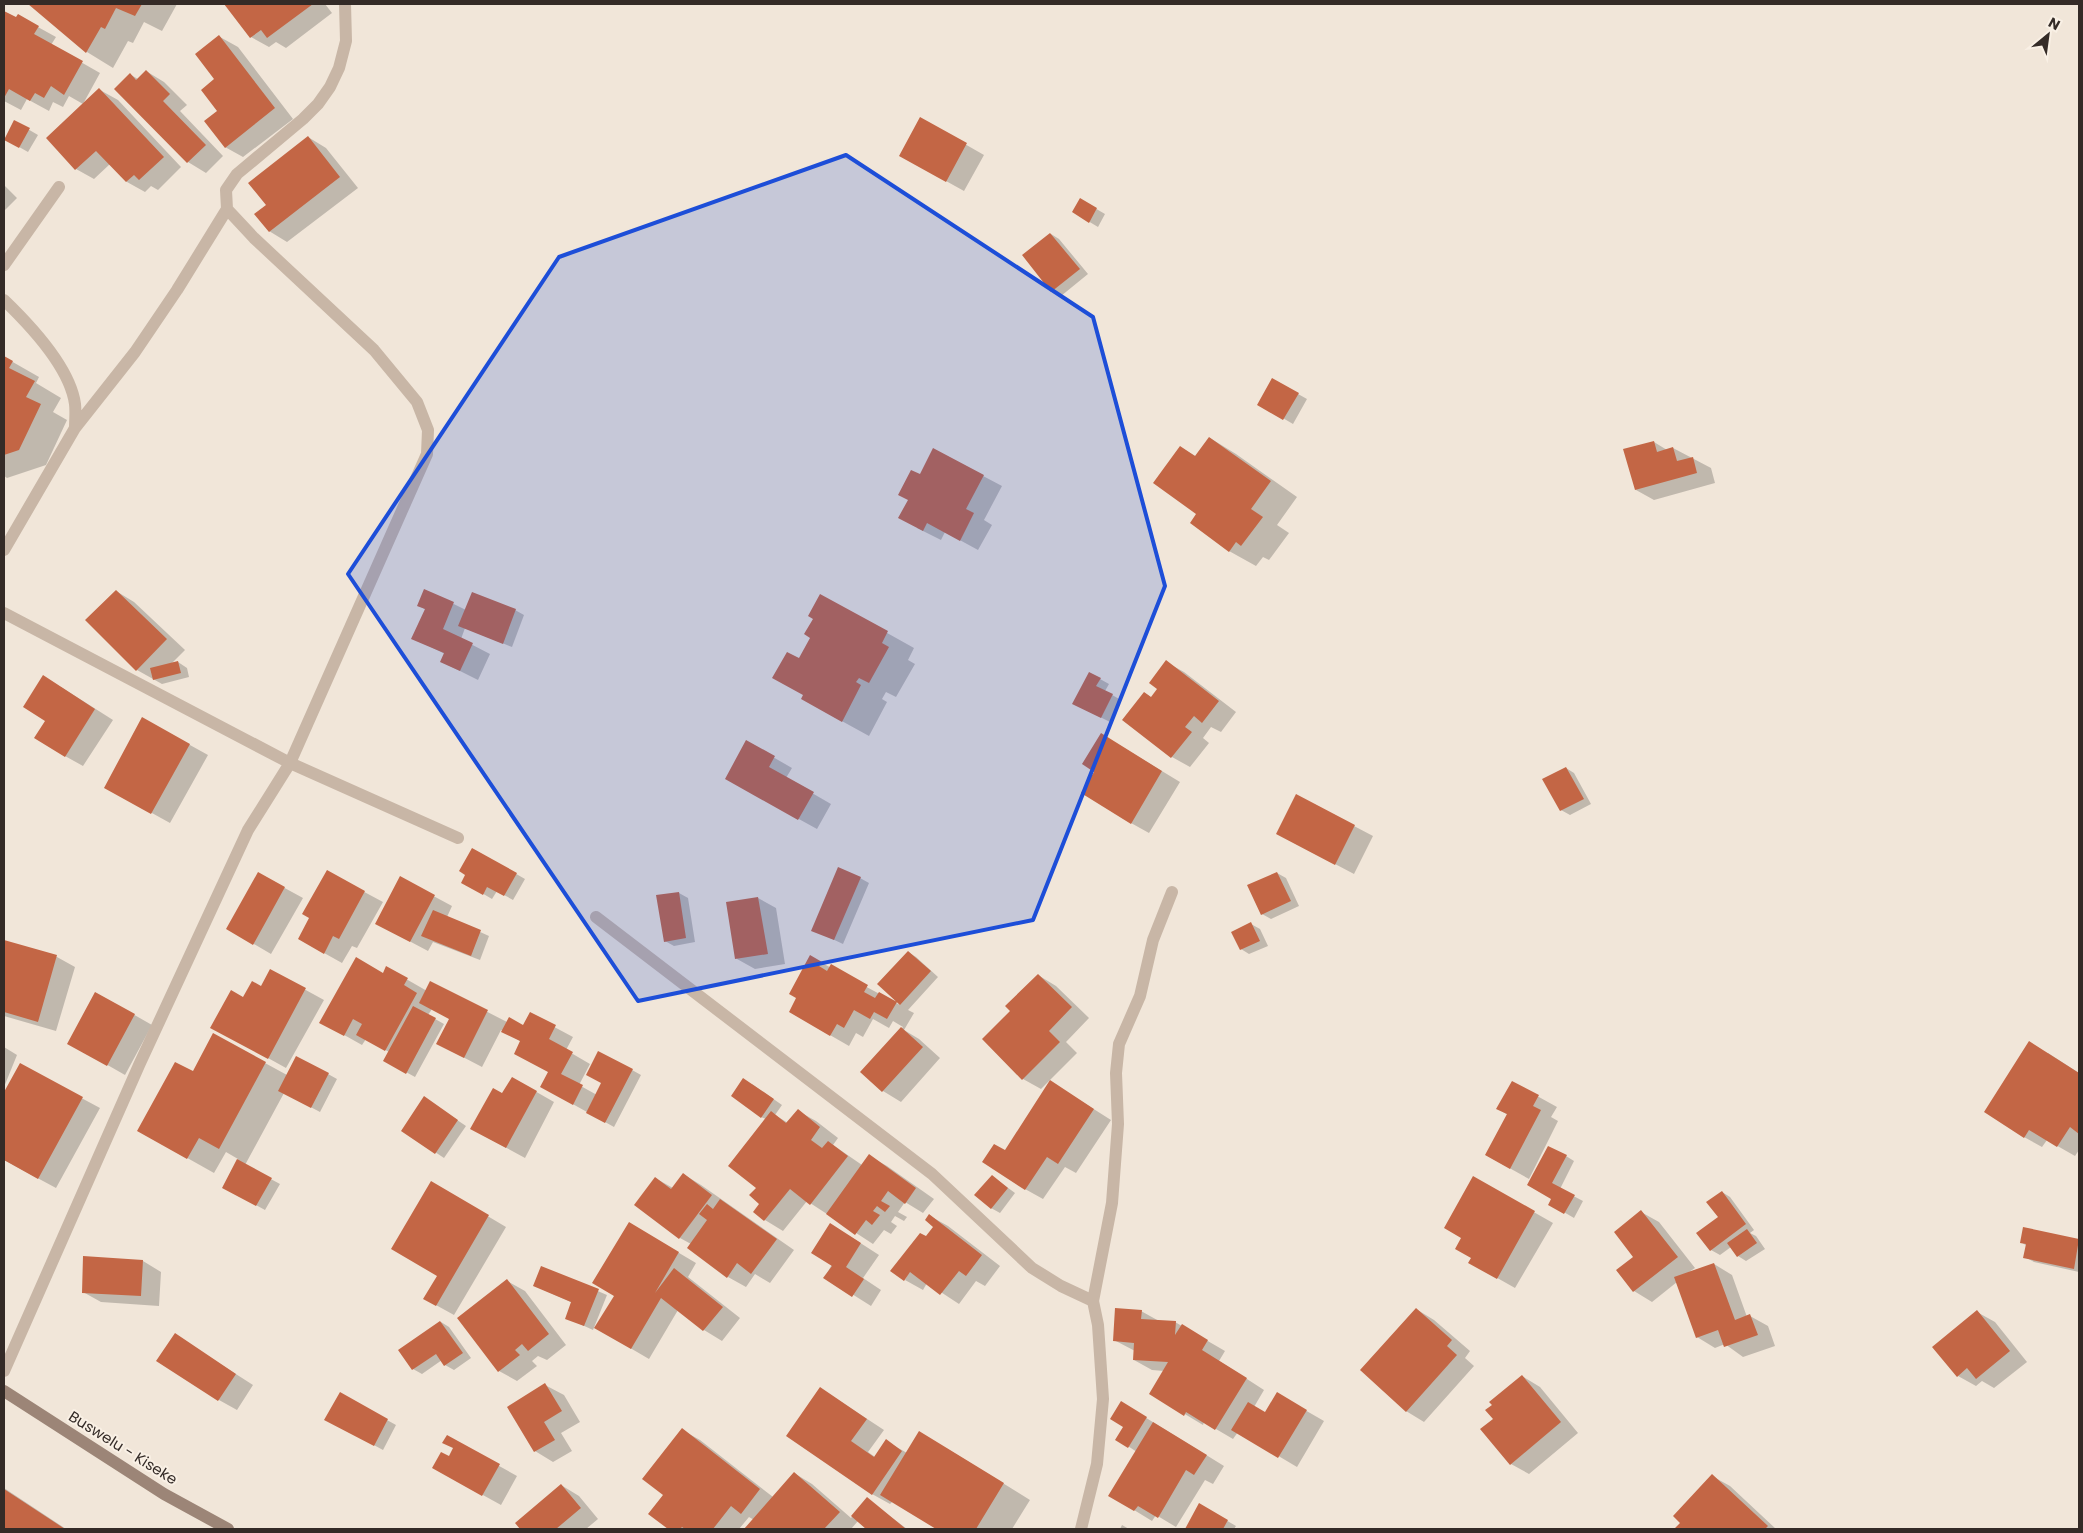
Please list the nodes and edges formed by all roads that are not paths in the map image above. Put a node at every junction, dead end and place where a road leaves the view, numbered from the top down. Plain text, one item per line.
1 (345, 4) edge
2 (59, 187) dead end
3 (227, 209) junction
4 (4, 265) edge
5 (4, 300) edge
6 (75, 428) junction
7 (4, 550) edge
8 (4, 613) edge
9 (290, 763) junction
10 (458, 838) dead end
11 (1172, 892) dead end
12 (596, 917) dead end
13 (1093, 1301) junction
14 (4, 1371) edge
15 (4, 1391) edge
16 (228, 1529) edge
17 (1081, 1529) edge

1 - 3 street
2 - 4 street
3 - 6 street
3 - 9 street
5 - 6 street
6 - 7 street
8 - 9 street
9 - 10 street
9 - 14 street
11 - 13 street
12 - 13 street
13 - 17 street
15 - 16 main road, Buswelu - Kiseke

